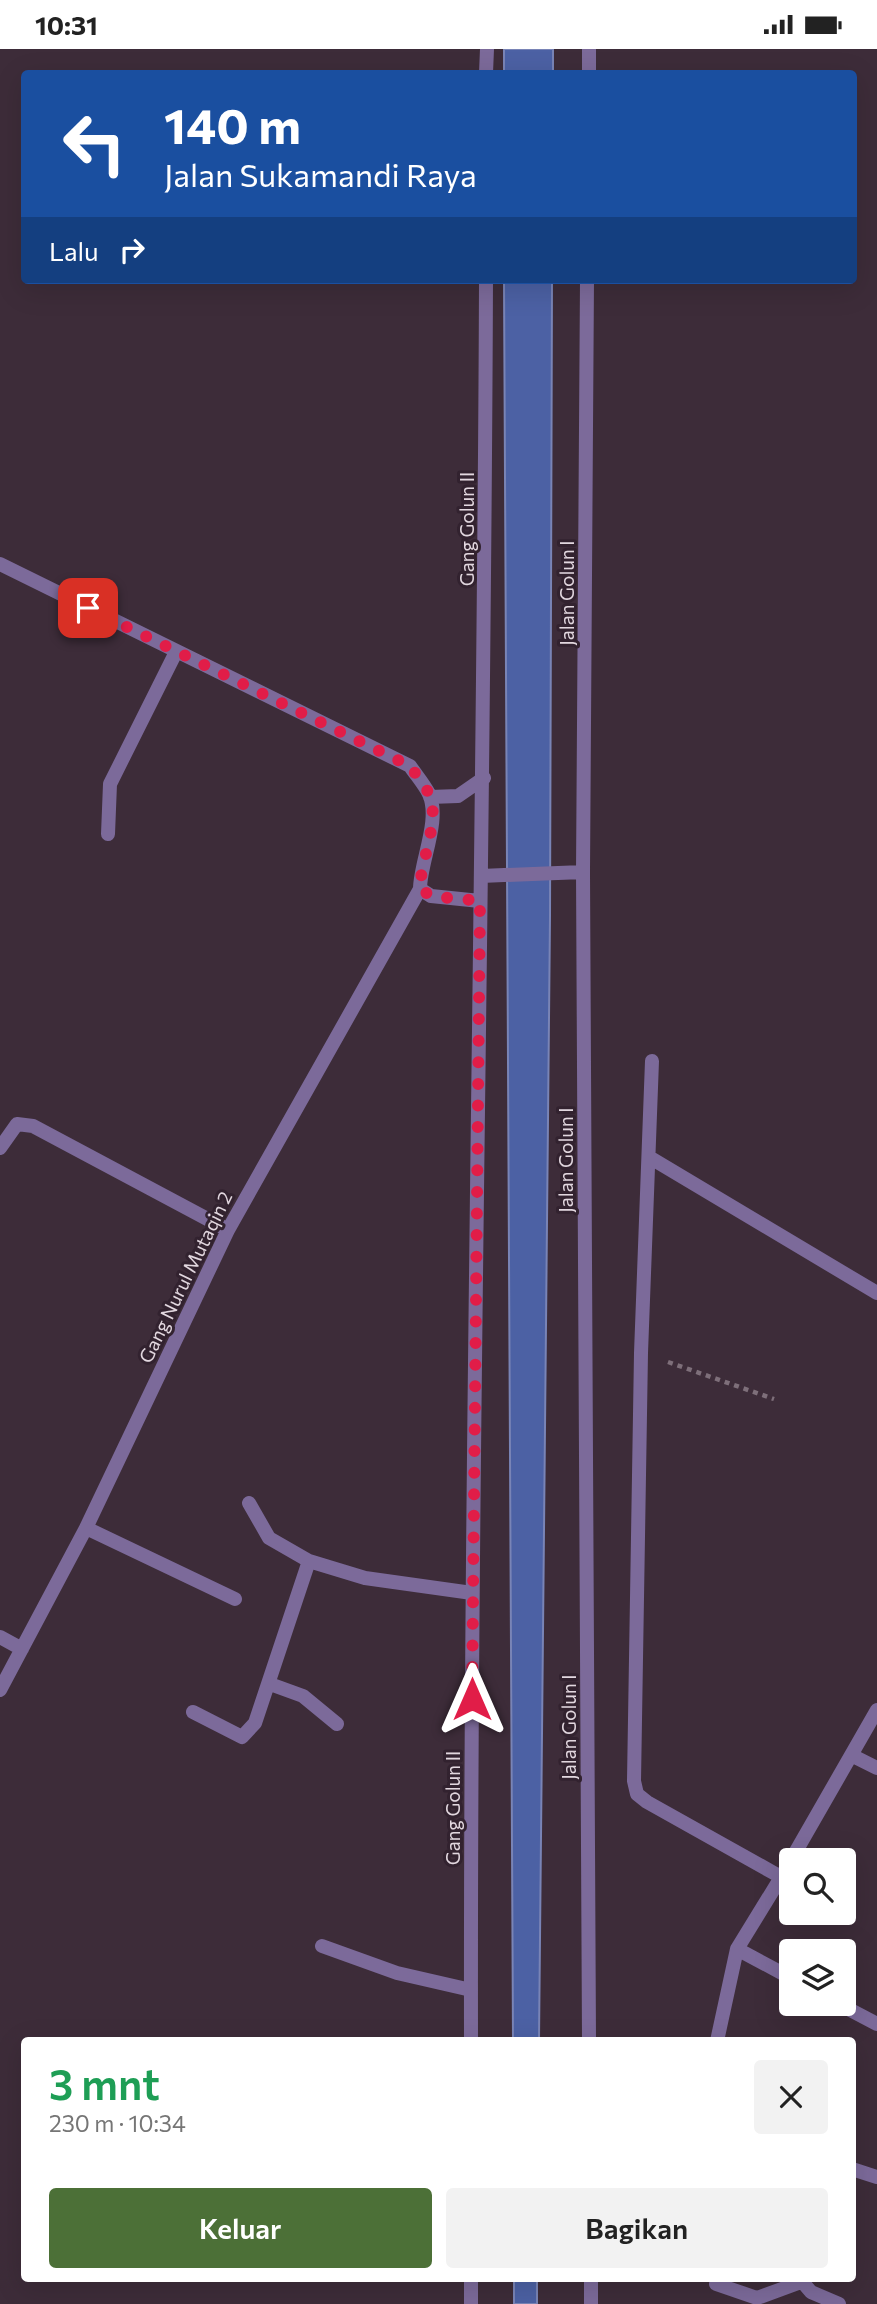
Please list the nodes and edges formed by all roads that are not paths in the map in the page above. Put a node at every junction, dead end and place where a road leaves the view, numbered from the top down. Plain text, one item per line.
1 (486, 49) edge
2 (589, 49) edge
3 (486, 70) edge
4 (589, 70) edge
5 (486, 284) edge
6 (587, 284) edge
7 (0, 564) edge
8 (176, 652) junction
9 (484, 778) junction
10 (430, 797) junction
11 (107, 834) dead end
12 (576, 871) junction
13 (481, 876) junction
14 (420, 889) junction
15 (480, 901) junction
16 (652, 1061) dead end
17 (0, 1148) edge
18 (649, 1157) junction
19 (228, 1230) junction
20 (877, 1293) edge
21 (250, 1503) dead end
22 (86, 1528) junction
23 (309, 1561) junction
24 (472, 1593) junction
25 (235, 1599) dead end
26 (0, 1637) edge
27 (22, 1649) junction
28 (270, 1684) junction
29 (0, 1691) edge
30 (877, 1710) edge
31 (193, 1712) dead end
32 (337, 1724) dead end
33 (853, 1756) junction
34 (877, 1768) edge
35 (798, 1848) edge
36 (779, 1876) edge
37 (779, 1880) edge
38 (321, 1946) dead end
39 (737, 1949) junction
40 (779, 1972) edge
41 (471, 1990) junction
42 (856, 2013) edge
43 (877, 2024) edge
44 (471, 2037) edge
45 (589, 2037) edge
46 (718, 2037) edge
47 (856, 2170) edge
48 (877, 2177) edge
49 (471, 2282) edge
50 (591, 2282) edge
51 (796, 2282) edge
52 (803, 2282) edge
53 (716, 2284) dead end
54 (471, 2304) edge
55 (591, 2304) edge
56 (839, 2304) edge

1 - 3 street
2 - 4 street
5 - 9 street, Gang Golun II
6 - 12 street, Jalan Golun I
7 - 8 street
8 - 10 street
8 - 11 street
9 - 10 street
9 - 13 street, Gang Golun II
10 - 14 street
12 - 13 street
12 - 45 street, Jalan Golun I
13 - 15 street, Gang Golun II
14 - 15 street
14 - 19 street, Gang Nurul Mutaqin 2
15 - 24 street, Gang Golun II
16 - 18 street
17 - 19 street
18 - 20 street
18 - 36 street
19 - 22 street, Gang Nurul Mutaqin 2
21 - 23 street
22 - 25 street
22 - 27 street, Gang Nurul Mutaqin 2
23 - 24 street
23 - 28 street
24 - 41 street, Gang Golun II
26 - 27 street
27 - 29 street, Gang Nurul Mutaqin 2
28 - 31 street
28 - 32 street
30 - 33 street
33 - 34 street
33 - 35 street
37 - 39 street
38 - 41 street
39 - 40 street
39 - 46 street
41 - 44 street, Gang Golun II
42 - 43 street
47 - 48 street
49 - 54 street
50 - 55 street
51 - 53 street
52 - 56 street

